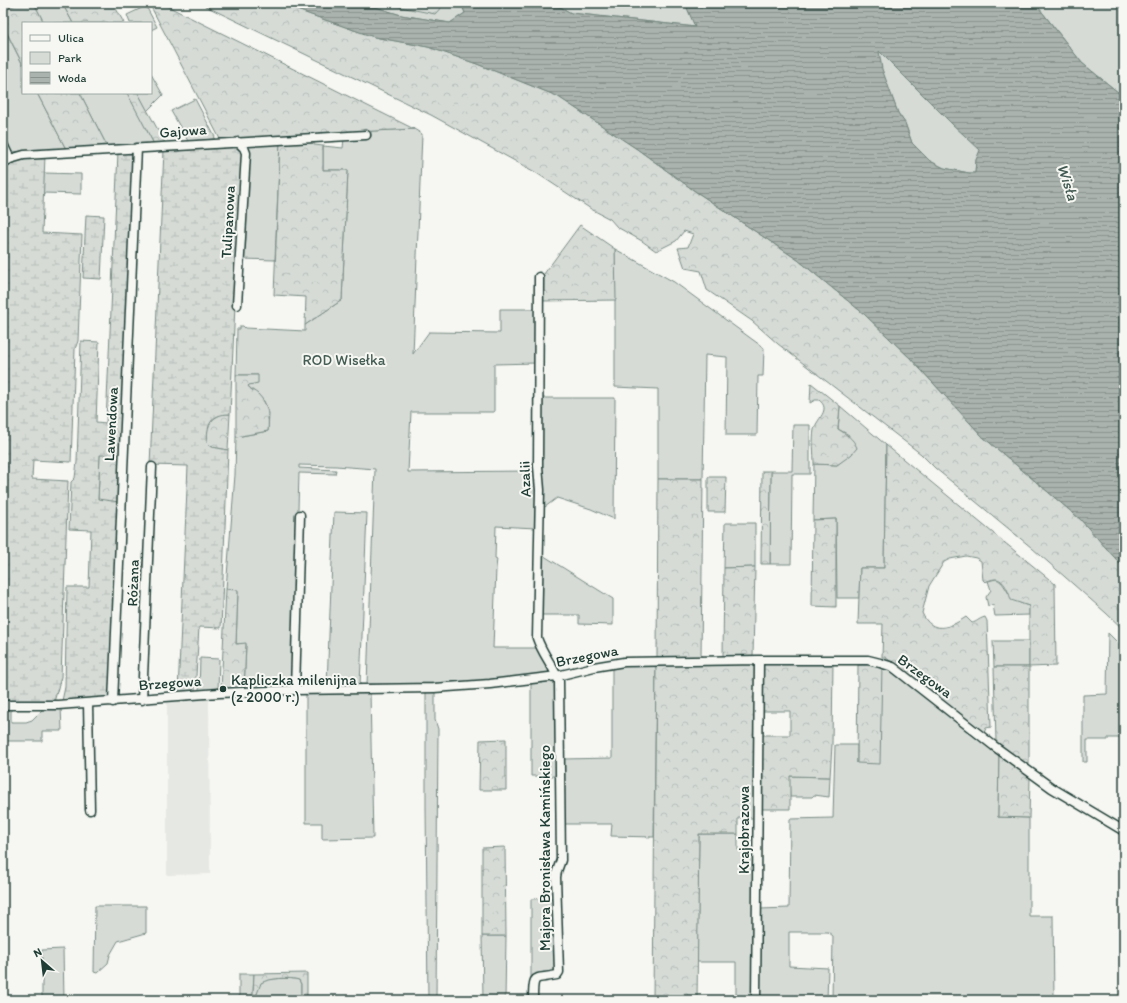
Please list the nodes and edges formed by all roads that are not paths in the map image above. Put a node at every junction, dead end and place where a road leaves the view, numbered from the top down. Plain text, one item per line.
1 (366, 134) dead end
2 (238, 142) junction
3 (3, 144) edge
4 (137, 148) junction
5 (7, 161) edge
6 (539, 277) dead end
7 (237, 306) dead end
8 (152, 467) dead end
9 (300, 515) dead end
10 (759, 660) junction
11 (557, 676) junction
12 (295, 690) junction
13 (142, 700) junction
14 (113, 702) junction
15 (88, 704) junction
16 (3, 705) edge
17 (90, 810) dead end
18 (1124, 831) edge
19 (532, 1000) edge
20 (756, 1000) edge

1 - 2 street, Gajowa
2 - 4 street, Gajowa
2 - 7 street, Tulipanowa
3 - 5 street
4 - 5 street, Gajowa
4 - 14 street, Lawendowa
6 - 11 street, Azalii
8 - 13 street, Różana
9 - 12 street
10 - 11 street, Brzegowa
10 - 18 street, Brzegowa
10 - 20 street, Krajobrazowa
11 - 12 street, Brzegowa
11 - 19 street, Majora Bronisława Kamińskiego
12 - 13 street, Brzegowa
13 - 14 street, Brzegowa
14 - 15 street, Brzegowa
15 - 16 street, Brzegowa
15 - 17 street

